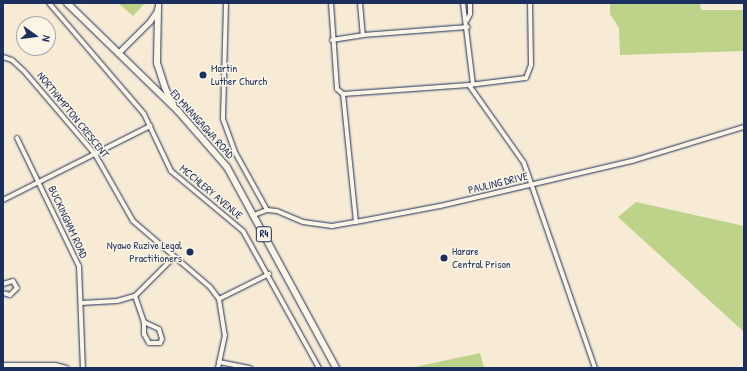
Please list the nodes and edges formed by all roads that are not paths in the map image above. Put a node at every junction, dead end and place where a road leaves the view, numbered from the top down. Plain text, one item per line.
1 (49, 3) edge
2 (67, 3) edge
3 (226, 3) edge
4 (331, 3) edge
5 (360, 3) edge
6 (463, 3) edge
7 (470, 3) edge
8 (530, 3) edge
9 (158, 6) edge
10 (467, 20) junction
11 (468, 27) junction
12 (363, 35) junction
13 (332, 40) junction
14 (118, 53) junction
15 (3, 58) edge
16 (471, 85) junction
17 (343, 94) junction
18 (178, 111) junction
19 (150, 126) junction
20 (744, 127) edge
21 (17, 138) dead end
22 (95, 154) junction
23 (39, 182) junction
24 (533, 184) junction
25 (3, 200) edge
26 (267, 210) junction
27 (254, 216) junction
28 (356, 222) junction
29 (174, 257) junction
30 (269, 274) junction
31 (3, 284) edge
32 (3, 293) edge
33 (135, 296) junction
34 (219, 299) junction
35 (81, 303) junction
36 (144, 322) junction
37 (220, 362) junction
38 (3, 365) edge
39 (67, 368) edge
40 (83, 368) edge
41 (218, 368) edge
42 (250, 368) edge
43 (319, 368) edge
44 (336, 368) edge
45 (595, 368) edge

1 - 19 street, MCCHLERY AVENUE
2 - 14 highway, R4
3 - 26 street
4 - 13 street
5 - 12 street
6 - 10 street
7 - 10 street
8 - 16 street
9 - 14 main road
9 - 18 highway
10 - 11 street
11 - 12 street
11 - 16 street
12 - 13 street
13 - 17 street
14 - 18 highway, ED MNANGAGWA ROAD / R4
15 - 22 street, NORTHAMPTON CRESCENT
16 - 17 street
16 - 24 street
17 - 28 street
18 - 27 highway, ED MNANGAGWA ROAD / R4
19 - 22 street
19 - 30 street, MCCHLERY AVENUE
20 - 24 street, PAULING DRIVE
21 - 23 street, BUCKINGHAM ROAD
22 - 23 street
22 - 29 street, NORTHAMPTON CRESCENT
23 - 25 street
23 - 35 street, BUCKINGHAM ROAD
24 - 28 street, PAULING DRIVE
24 - 45 street
26 - 27 street
26 - 28 street, PAULING DRIVE
27 - 44 highway, ED MNANGAGWA ROAD / R4
29 - 33 street
29 - 34 street, NORTHAMPTON CRESCENT
30 - 34 street
30 - 43 street, MCCHLERY AVENUE
31 - 32 street
33 - 35 street
33 - 36 street
34 - 37 street
35 - 40 street, BUCKINGHAM ROAD
36 - 36 street
37 - 41 street
37 - 42 street
38 - 39 street

